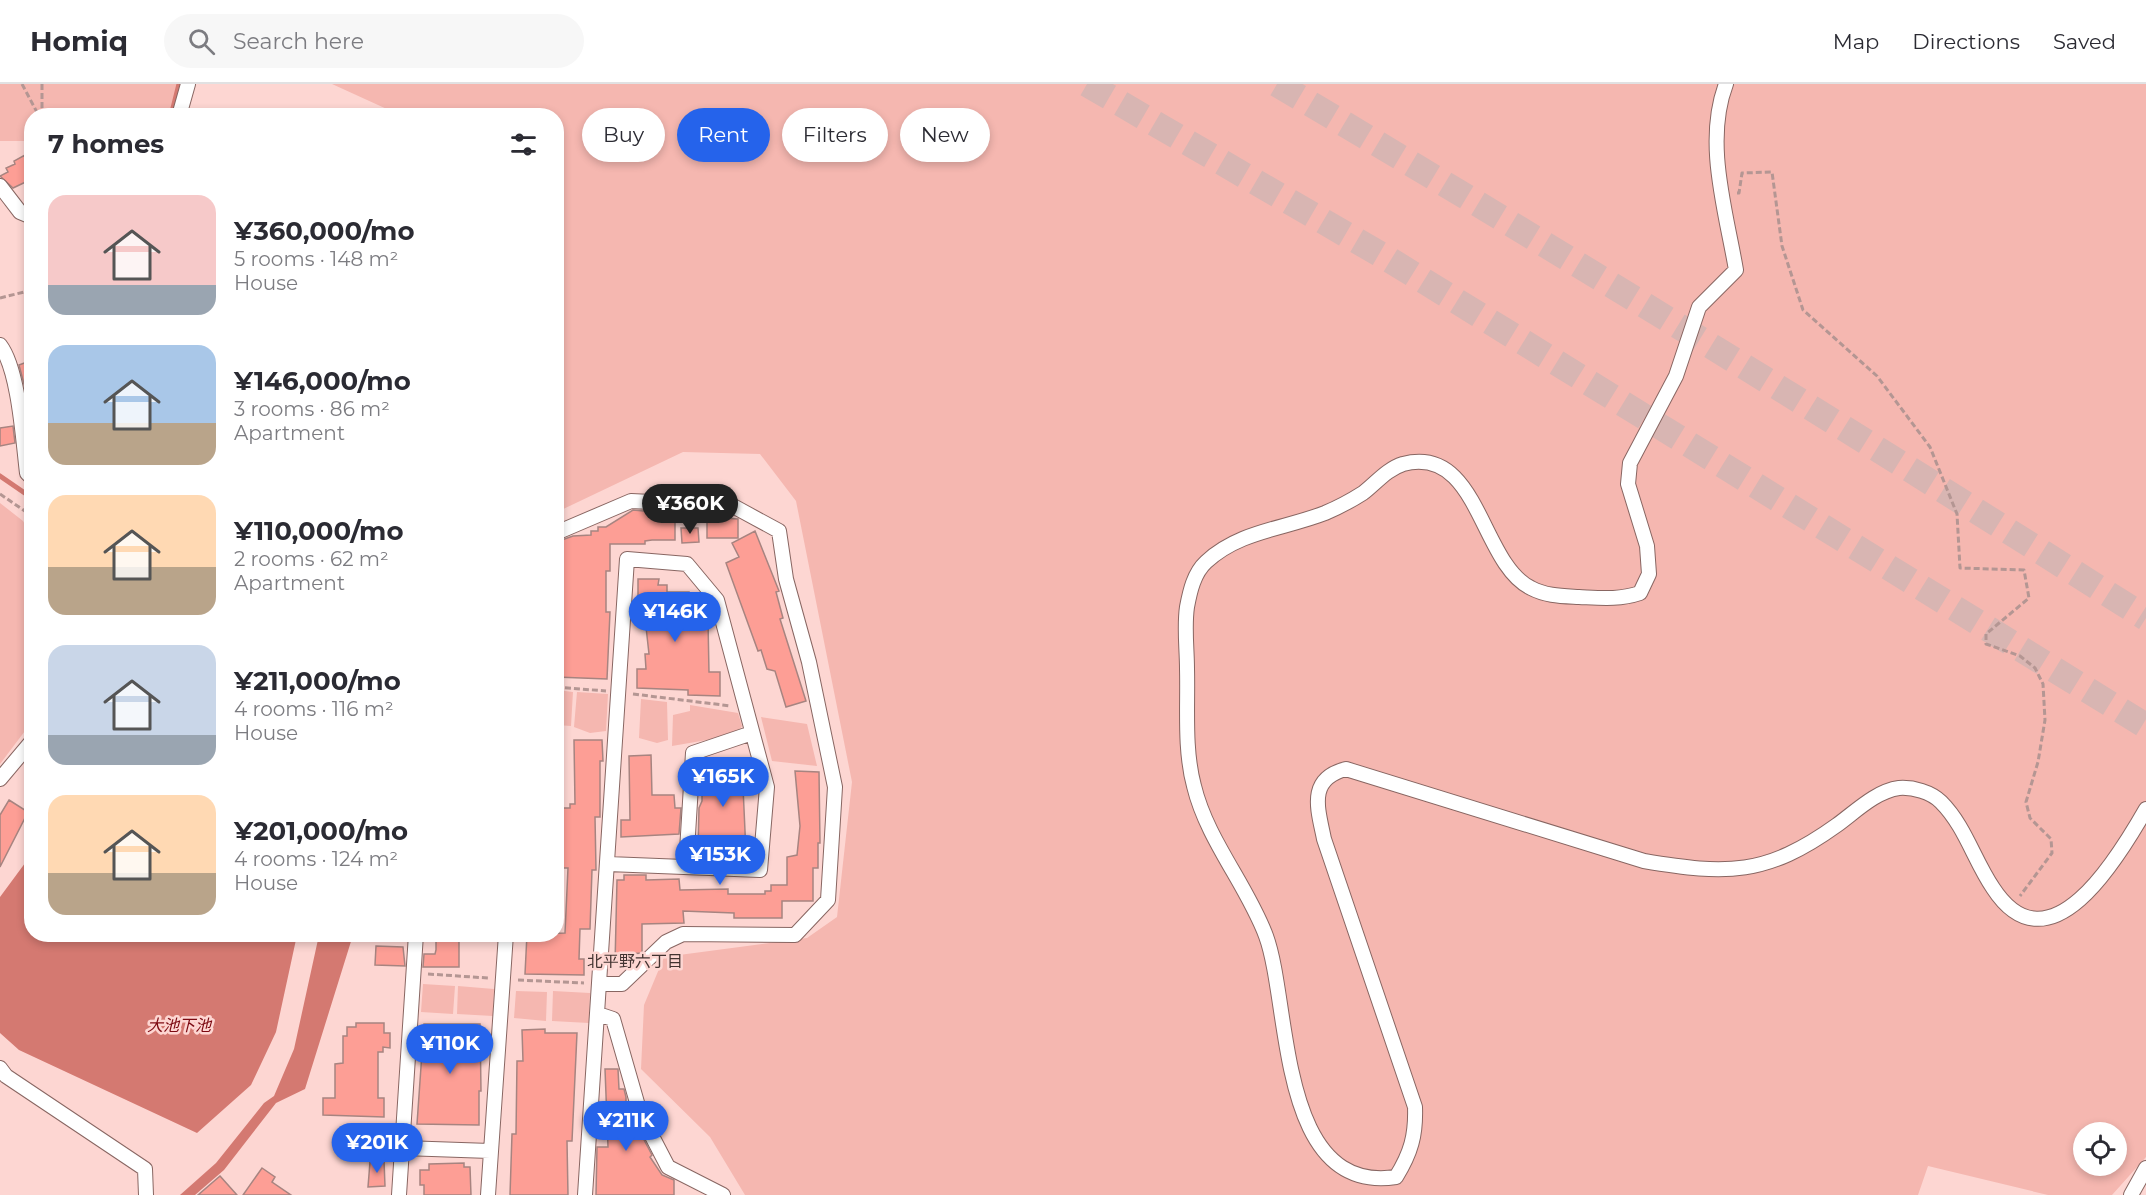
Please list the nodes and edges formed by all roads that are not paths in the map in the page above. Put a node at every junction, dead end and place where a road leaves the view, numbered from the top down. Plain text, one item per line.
1 (188, 84) edge
2 (1726, 84) edge
3 (182, 108) edge
4 (0, 186) edge
5 (24, 214) edge
6 (0, 345) edge
7 (24, 449) edge
8 (564, 530) edge
9 (752, 733) junction
10 (24, 750) edge
11 (0, 779) edge
12 (2146, 809) edge
13 (608, 864) junction
14 (686, 867) junction
15 (416, 942) edge
16 (505, 942) edge
17 (600, 984) junction
18 (598, 1014) junction
19 (0, 1068) edge
20 (403, 1148) junction
21 (490, 1151) junction
22 (2146, 1168) edge
23 (146, 1195) edge
24 (399, 1195) edge
25 (488, 1195) edge
26 (585, 1195) edge
27 (723, 1195) edge
28 (2131, 1195) edge

1 - 3 street
2 - 12 street
4 - 5 street
6 - 7 street
8 - 17 street
9 - 13 street
9 - 14 street
9 - 14 street
10 - 11 street
13 - 14 street
13 - 17 street
15 - 20 street
16 - 21 street
17 - 18 street
18 - 26 street
18 - 27 street
19 - 23 street
20 - 21 street
20 - 24 street
21 - 25 street
22 - 28 street

